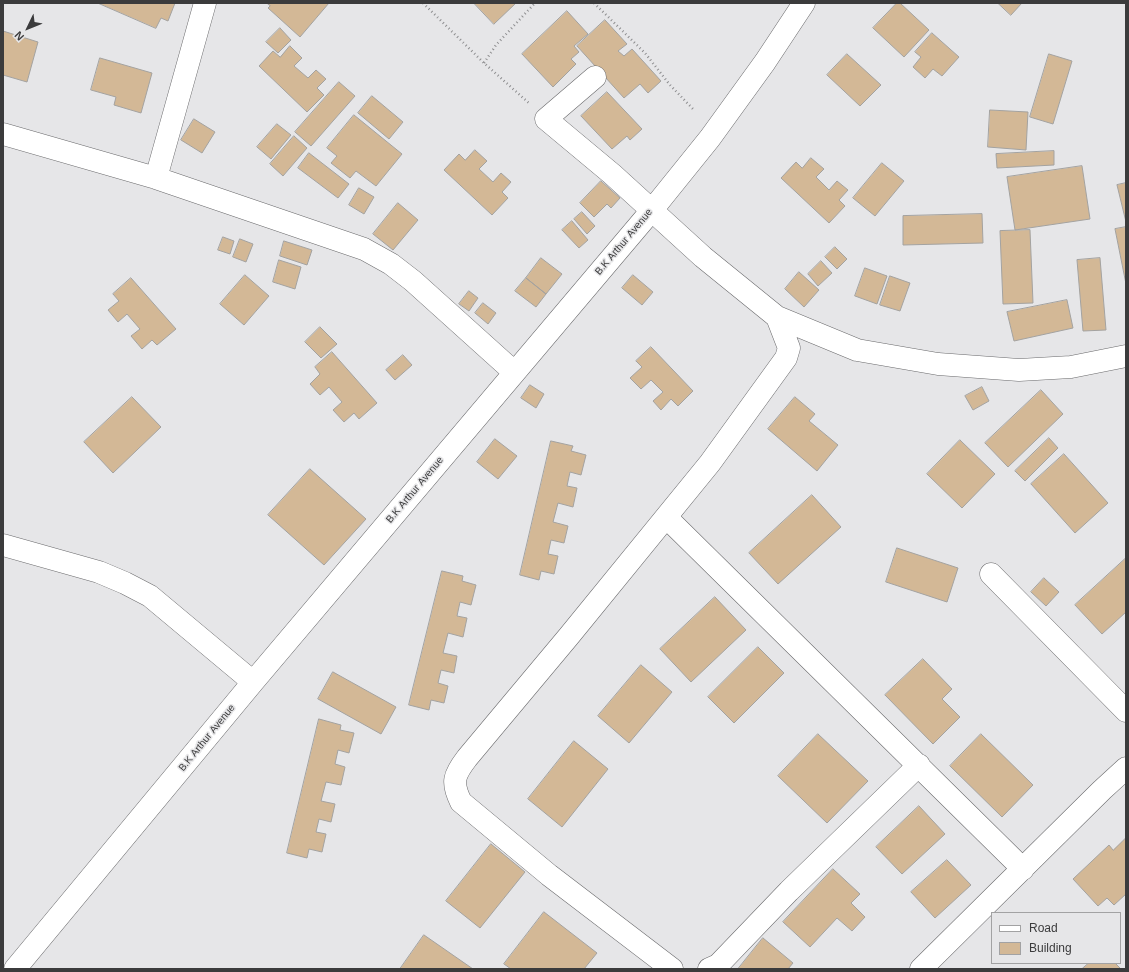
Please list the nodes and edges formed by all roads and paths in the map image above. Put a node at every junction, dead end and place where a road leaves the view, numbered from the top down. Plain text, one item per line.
1 (205, 3) edge
2 (423, 3) edge
3 (535, 3) edge
4 (594, 3) edge
5 (804, 3) edge
6 (484, 63) junction
7 (596, 77) dead end
8 (694, 110) dead end
9 (546, 119) junction
10 (3, 134) edge
11 (156, 178) junction
12 (652, 210) junction
13 (777, 317) junction
14 (1126, 356) edge
15 (514, 372) junction
16 (666, 517) junction
17 (3, 545) edge
18 (990, 574) dead end
19 (253, 682) junction
20 (1126, 710) edge
21 (919, 765) junction
22 (1126, 768) edge
23 (1023, 868) junction
24 (15, 969) edge
25 (672, 969) edge
26 (709, 969) edge
27 (920, 969) edge

1 - 11 street
2 - 6 path
3 - 6 path
4 - 8 path
5 - 12 street, B.K Arthur Avenue
6 - 9 path
7 - 9 street
9 - 12 street
10 - 11 street
11 - 15 street
12 - 13 street
12 - 15 street, B.K Arthur Avenue
13 - 14 street
13 - 16 street
15 - 19 street, B.K Arthur Avenue
16 - 21 street
16 - 25 street
17 - 19 street
18 - 20 street
19 - 24 street, B.K Arthur Avenue
21 - 23 street
21 - 26 street
22 - 23 street
23 - 27 street

